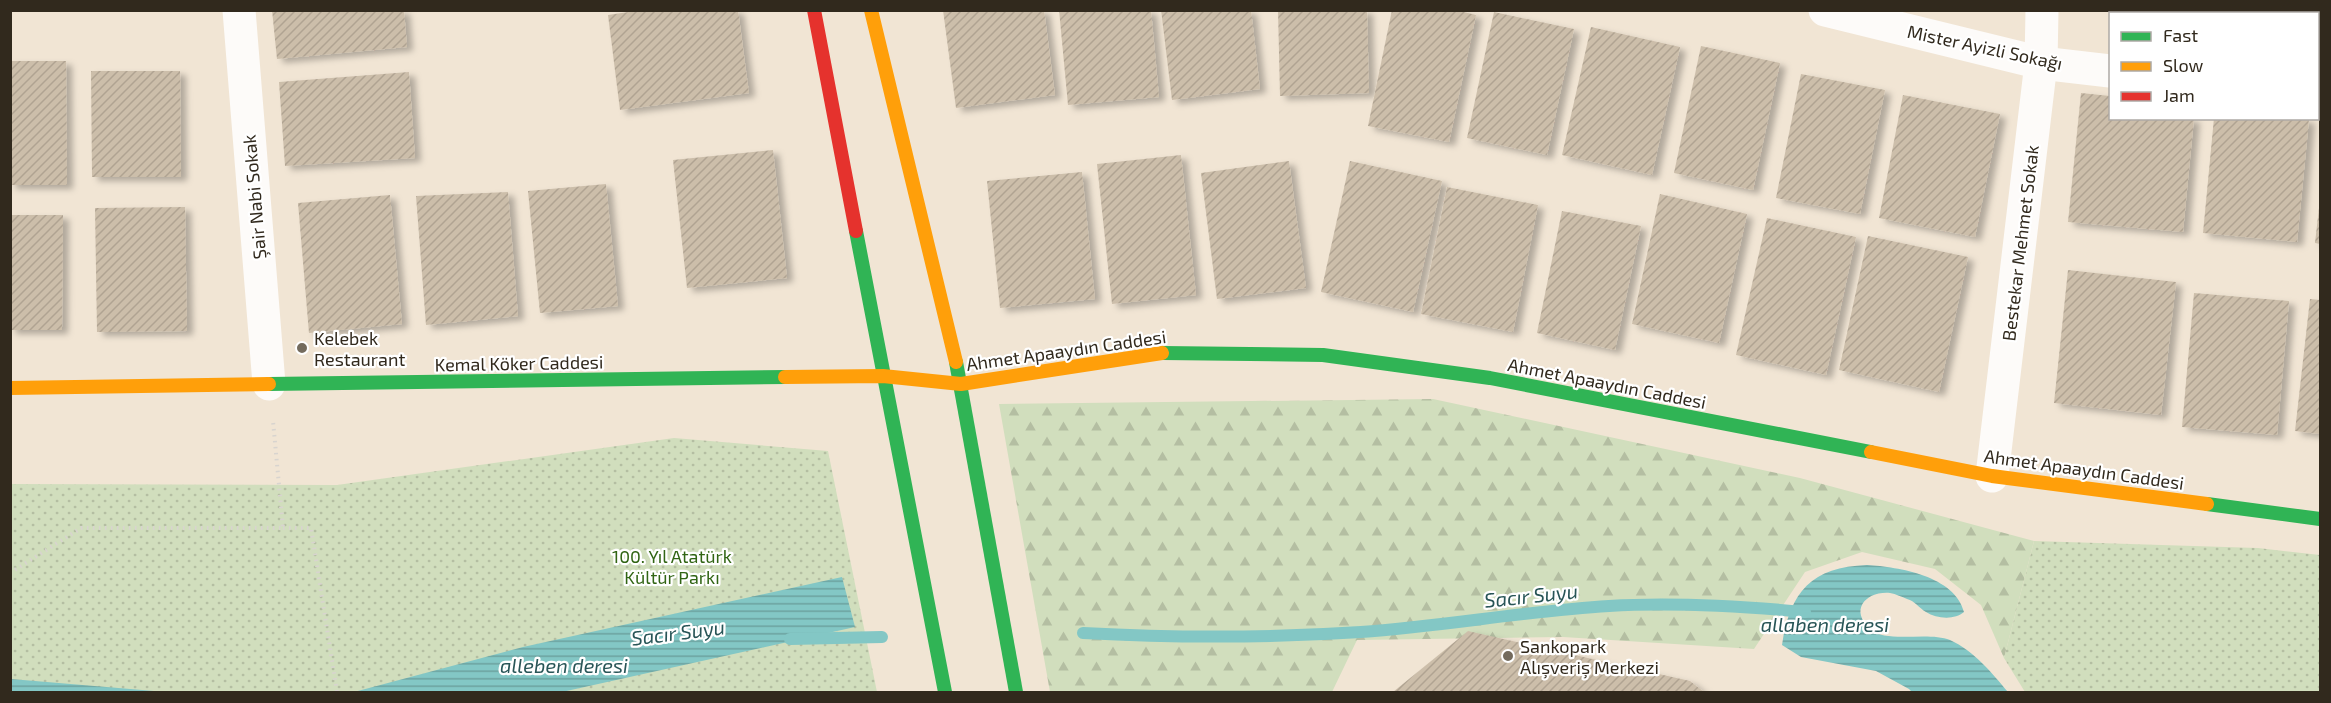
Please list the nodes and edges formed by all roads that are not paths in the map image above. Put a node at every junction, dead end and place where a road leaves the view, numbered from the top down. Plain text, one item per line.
1 (239, 10) edge
2 (814, 10) edge
3 (871, 10) edge
4 (1825, 10) edge
5 (2042, 10) edge
6 (2042, 63) junction
7 (2109, 71) edge
8 (883, 376) junction
9 (269, 384) junction
10 (961, 384) junction
11 (10, 388) edge
12 (1992, 476) junction
13 (2320, 519) edge
14 (945, 693) edge
15 (1016, 693) edge

1 - 9 street, Şair Nabi Sokak
2 - 8 street
3 - 10 street
4 - 6 street, Mister Ayizli Sokağı
5 - 6 street, Bestekar Mehmet Sokak
6 - 7 street, Mister Ayizli Sokağı
6 - 12 street, Bestekar Mehmet Sokak
8 - 9 street, Kemal Köker Caddesi
8 - 10 street, Ahmet Apaaydın Caddesi
8 - 14 street
9 - 11 street, Kemal Köker Caddesi
10 - 12 street, Ahmet Apaaydın Caddesi
10 - 15 street
12 - 13 street, Ahmet Apaaydın Caddesi

